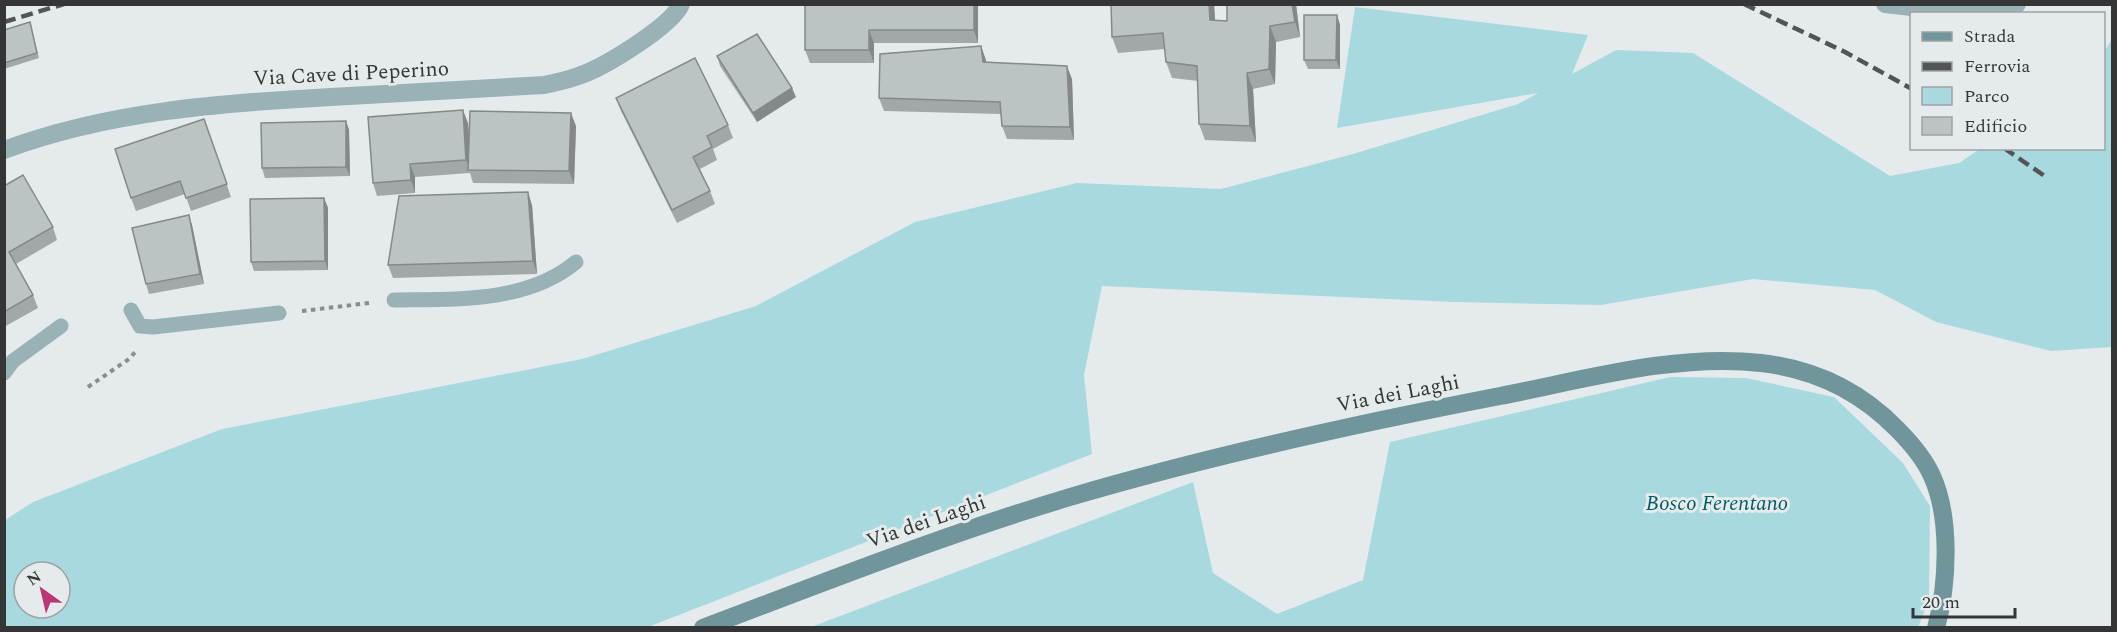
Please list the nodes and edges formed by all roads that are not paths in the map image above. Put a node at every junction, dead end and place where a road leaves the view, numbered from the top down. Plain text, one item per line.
1 (681, 4) edge
2 (1885, 4) edge
3 (2017, 4) edge
4 (1956, 12) edge
5 (1980, 12) edge
6 (4, 150) edge
7 (576, 262) dead end
8 (394, 300) road end
9 (131, 310) dead end
10 (279, 313) road end
11 (60, 326) dead end
12 (4, 373) edge
13 (703, 627) edge
14 (1936, 627) edge

1 - 6 street, Via Cave di Peperino
2 - 4 street
3 - 5 street
7 - 8 lane
9 - 10 lane
11 - 12 lane
13 - 14 main road, Via dei Laghi

